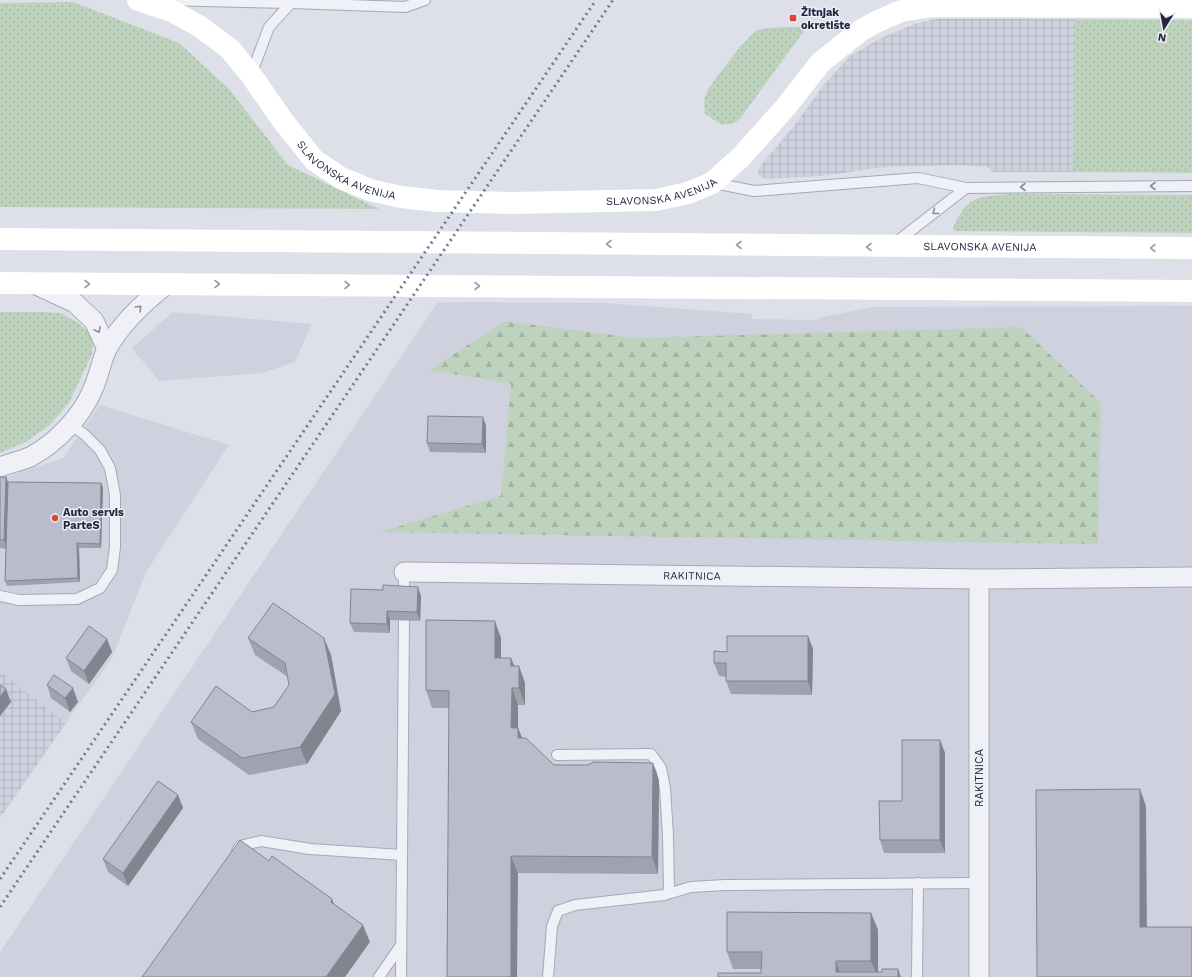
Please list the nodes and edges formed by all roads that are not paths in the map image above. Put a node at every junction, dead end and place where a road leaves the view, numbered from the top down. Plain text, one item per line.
1 (138, 0) edge
2 (153, 0) edge
3 (425, 0) edge
4 (291, 2) junction
5 (978, 3) edge
6 (1163, 3) edge
7 (1192, 7) edge
8 (251, 76) junction
9 (712, 183) junction
10 (1192, 186) edge
11 (966, 188) junction
12 (0, 239) edge
13 (890, 247) junction
14 (1192, 248) edge
15 (0, 283) edge
16 (34, 284) junction
17 (167, 284) junction
18 (1192, 291) edge
19 (107, 350) junction
20 (70, 424) junction
21 (0, 467) edge
22 (404, 572) joint
23 (1192, 577) edge
24 (979, 579) junction
25 (404, 595) edge
26 (0, 596) edge
27 (404, 620) edge
28 (557, 754) dead end
29 (402, 855) junction
30 (231, 859) edge
31 (918, 883) junction
32 (979, 883) junction
33 (669, 893) junction
34 (401, 945) junction
35 (379, 977) edge
36 (401, 977) edge
37 (548, 977) edge
38 (917, 977) edge
39 (979, 977) edge

1 - 8 main road, SLAVONSKA AVENIJA
2 - 4 lane
3 - 4 lane
4 - 8 lane
5 - 6 main road, SLAVONSKA AVENIJA
5 - 9 main road, SLAVONSKA AVENIJA
6 - 7 main road, SLAVONSKA AVENIJA
8 - 9 main road, SLAVONSKA AVENIJA
9 - 11 lane
10 -> 11 lane
11 -> 13 lane
13 -> 12 main road, SLAVONSKA AVENIJA
14 -> 13 main road, SLAVONSKA AVENIJA
15 - 16 main road
16 -> 17 main road
16 -> 19 street
17 -> 18 main road
19 -> 17 street
19 - 20 street
20 - 21 street
20 - 26 lane
22 - 24 street, RAKITNICA
22 - 25 lane
23 - 24 street, RAKITNICA
24 - 32 street, RAKITNICA
27 - 29 lane
28 - 33 lane
29 - 30 lane
29 - 34 lane
31 - 32 lane
31 - 33 lane
31 - 38 lane
32 - 39 street, RAKITNICA
33 - 37 lane
34 - 35 lane
34 - 36 lane

